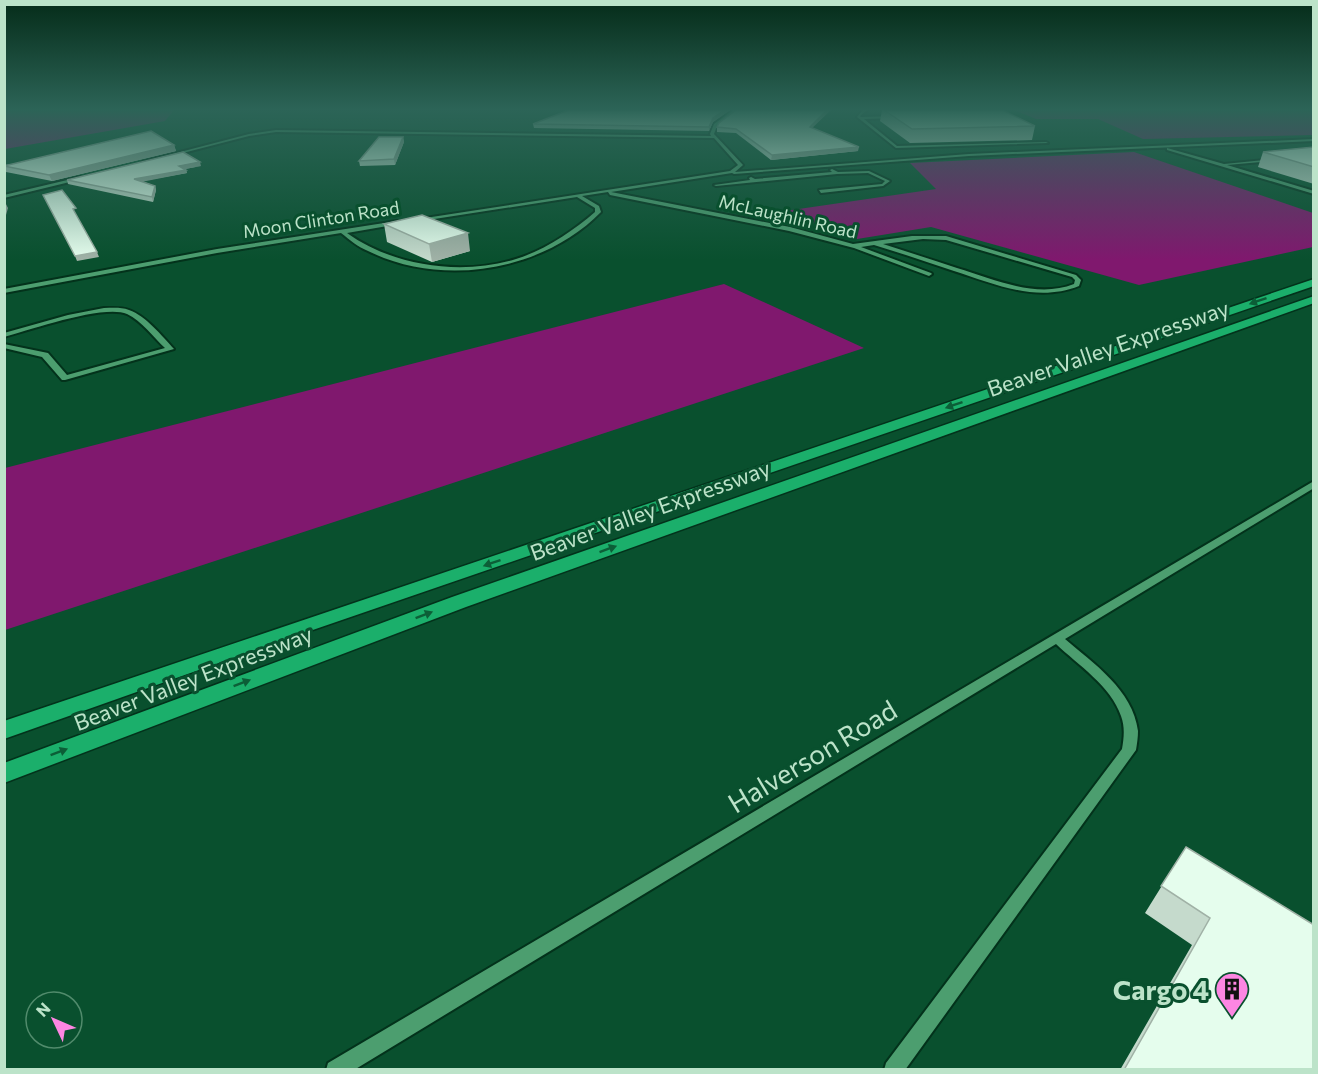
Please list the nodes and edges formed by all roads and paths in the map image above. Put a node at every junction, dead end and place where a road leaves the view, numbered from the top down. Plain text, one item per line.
1 (150, 160) edge
2 (736, 160) edge
3 (897, 160) edge
4 (1205, 160) edge
5 (1267, 160) edge
6 (139, 163) edge
7 (1220, 165) junction
8 (824, 166) junction
9 (743, 172) junction
10 (837, 173) junction
11 (725, 174) junction
12 (82, 178) edge
13 (754, 181) junction
14 (716, 185) dead end
15 (601, 191) junction
16 (821, 191) dead end
17 (1314, 193) edge
18 (577, 195) junction
19 (4, 197) edge
20 (412, 220) edge
21 (400, 222) edge
22 (341, 231) junction
23 (875, 243) junction
24 (854, 246) junction
25 (929, 274) dead end
26 (1314, 282) edge
27 (4, 291) edge
28 (1314, 299) edge
29 (4, 335) edge
30 (4, 346) edge
31 (1314, 484) edge
32 (1056, 638) junction
33 (4, 730) edge
34 (4, 772) edge
35 (335, 1070) edge
36 (892, 1070) edge

1 - 6 street
2 - 11 street
3 - 8 street, Moon Clinton Road
4 - 7 street
5 - 7 street
7 - 17 street
8 - 9 street, Moon Clinton Road
8 - 10 street
9 - 11 street, Moon Clinton Road
9 - 13 street
10 - 13 street
10 - 16 street
11 - 15 street, Moon Clinton Road
12 - 19 street
13 - 14 street
15 - 18 street, Moon Clinton Road
15 - 24 street, McLaughlin Road
18 - 20 street, Moon Clinton Road
18 - 22 street
21 - 22 street, Moon Clinton Road
22 - 27 street, Moon Clinton Road
23 - 23 street
23 - 24 street
24 - 25 street, McLaughlin Road
26 -> 33 highway, Beaver Valley Expressway
34 -> 28 highway, Beaver Valley Expressway
29 - 30 street
31 - 32 street, Halverson Road
32 - 35 street, Halverson Road
32 - 36 street

